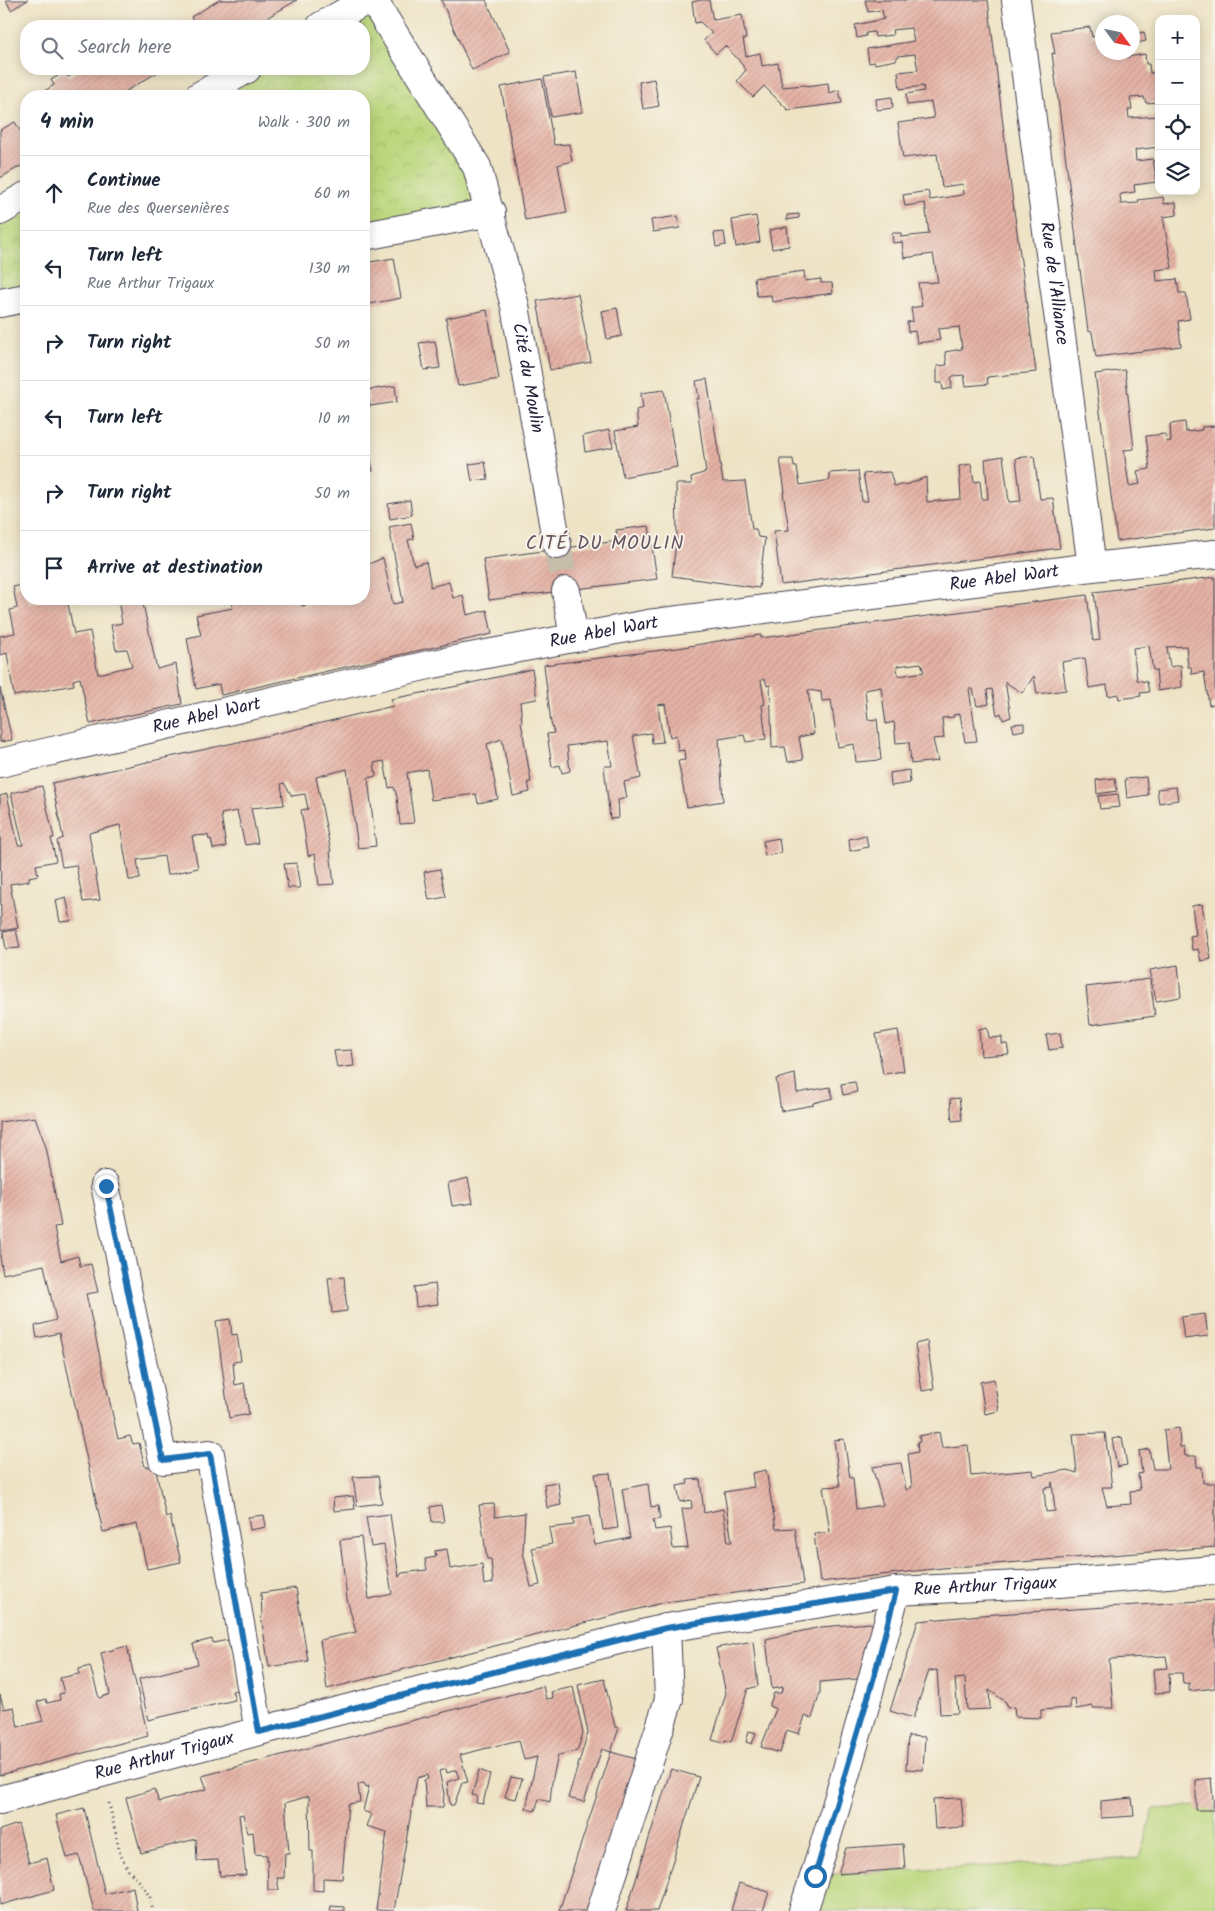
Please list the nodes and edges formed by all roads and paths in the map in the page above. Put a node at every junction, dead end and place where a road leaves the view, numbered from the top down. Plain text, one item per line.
1 (367, 0) edge
2 (373, 0) edge
3 (1016, 0) edge
4 (332, 20) edge
5 (236, 75) edge
6 (210, 90) edge
7 (20, 199) edge
8 (0, 211) edge
9 (491, 212) junction
10 (370, 235) edge
11 (20, 299) edge
12 (0, 303) edge
13 (557, 545) tunnel mouth
14 (1215, 554) edge
15 (1092, 567) junction
16 (566, 591) tunnel mouth
17 (574, 638) junction
18 (0, 763) edge
19 (106, 1186) dead end
20 (1215, 1570) edge
21 (896, 1591) junction
22 (666, 1628) junction
23 (259, 1732) junction
24 (103, 1773) junction
25 (0, 1800) edge
26 (153, 1911) edge
27 (601, 1911) edge
28 (803, 1911) edge

1 - 4 street
2 - 9 street, Cité du Moulin
3 - 15 street, Rue de l'Alliance
5 - 6 street
7 - 8 street
9 - 10 street
9 - 13 street, Cité du Moulin
11 - 12 street
14 - 15 street, Rue Abel Wart
15 - 17 street, Rue Abel Wart
16 - 17 street
17 - 18 street, Rue Abel Wart
19 - 23 street
20 - 21 street, Rue Arthur Trigaux
21 - 22 street, Rue Arthur Trigaux
21 - 28 street
22 - 23 street, Rue Arthur Trigaux
22 - 27 street
23 - 24 street, Rue Arthur Trigaux
24 - 25 street, Rue Arthur Trigaux
24 - 26 path

